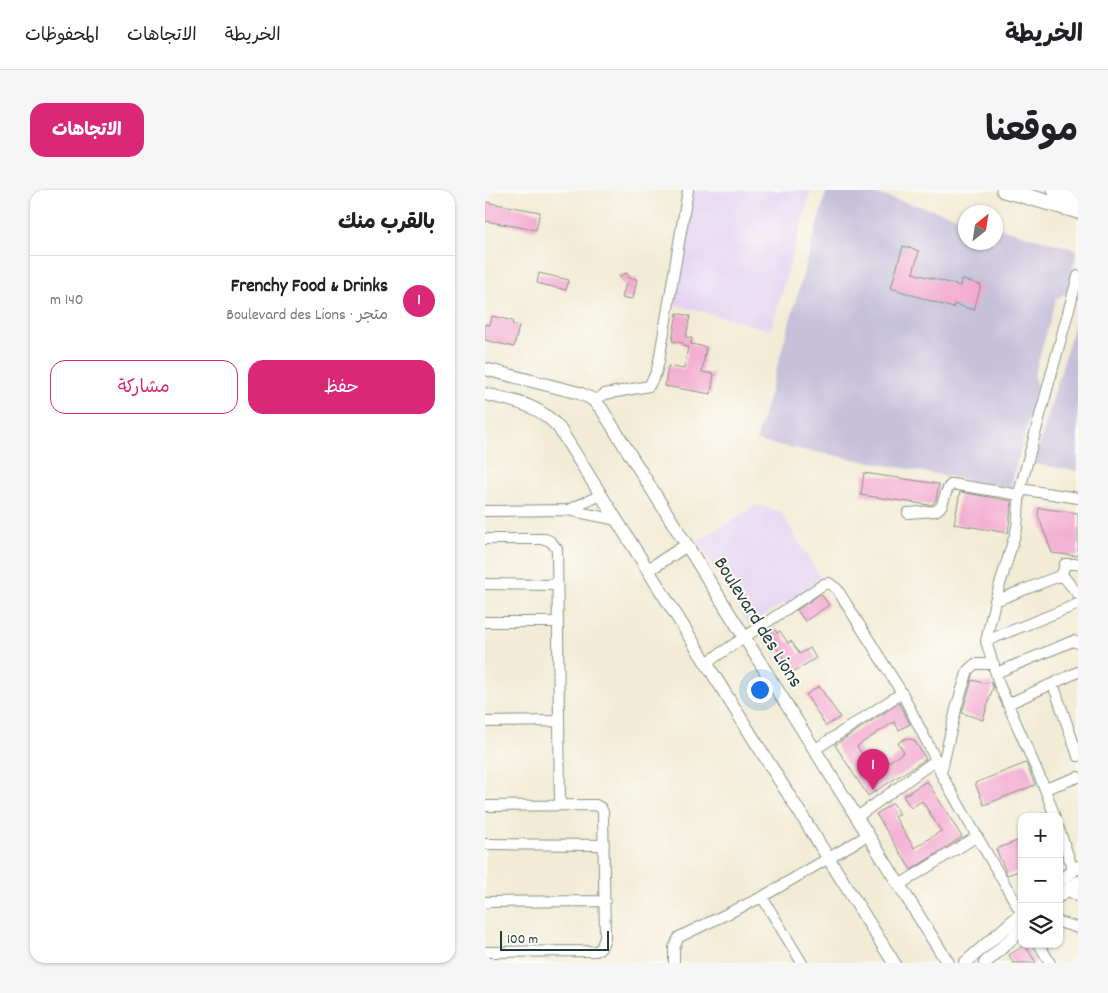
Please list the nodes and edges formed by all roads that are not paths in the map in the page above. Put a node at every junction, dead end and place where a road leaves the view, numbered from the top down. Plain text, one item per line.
1 (688, 190) edge
2 (1004, 190) edge
3 (1055, 190) edge
4 (1078, 196) edge
5 (1078, 211) edge
6 (1078, 276) edge
7 (485, 369) edge
8 (485, 394) edge
9 (594, 401) junction
10 (1020, 492) junction
11 (601, 495) junction
12 (1078, 498) edge
13 (567, 510) junction
14 (485, 511) edge
15 (908, 513) dead end
16 (617, 520) junction
17 (485, 539) edge
18 (687, 546) junction
19 (1078, 564) edge
20 (648, 570) junction
21 (1062, 575) junction
22 (485, 584) edge
23 (557, 585) junction
24 (1078, 594) edge
25 (995, 601) junction
26 (1078, 604) edge
27 (485, 622) edge
28 (558, 622) junction
29 (744, 637) junction
30 (986, 641) junction
31 (1076, 641) edge
32 (706, 663) junction
33 (995, 668) junction
34 (1078, 672) edge
35 (1053, 684) junction
36 (902, 693) junction
37 (1009, 704) junction
38 (559, 721) junction
39 (485, 722) edge
40 (814, 750) junction
41 (1078, 756) edge
42 (936, 760) junction
43 (941, 774) junction
44 (1078, 777) edge
45 (1045, 789) junction
46 (560, 805) junction
47 (485, 806) edge
48 (1054, 813) edge
49 (857, 817) junction
50 (868, 835) junction
51 (976, 837) junction
52 (1063, 839) edge
53 (485, 844) edge
54 (604, 845) junction
55 (828, 859) junction
56 (1076, 873) edge
57 (899, 885) junction
58 (1066, 891) edge
59 (762, 897) junction
60 (485, 902) edge
61 (605, 902) junction
62 (1018, 907) edge
63 (1018, 917) edge
64 (1063, 923) edge
65 (1078, 928) edge
66 (1018, 933) edge
67 (1042, 948) edge
68 (485, 952) edge
69 (673, 963) edge
70 (802, 963) edge
71 (894, 963) edge
72 (948, 963) edge
73 (965, 963) edge
74 (985, 963) edge
75 (1051, 963) edge

1 - 9 street
2 - 5 highway
3 - 4 highway
6 - 10 street
7 - 9 main road, Boulevard des Lions
8 - 11 main road
9 - 18 main road, Boulevard des Lions
10 - 12 street
10 - 15 street
10 - 25 street
11 - 13 street
11 - 16 main road
13 - 14 street
13 - 16 street
16 - 20 main road
17 - 23 street
18 - 20 main road
18 - 29 main road, Boulevard des Lions
19 - 21 street
20 - 32 main road
21 - 24 street
21 - 25 street
22 - 23 street
23 - 28 street
25 - 30 street
26 - 30 street
27 - 28 street
28 - 38 street
29 - 32 street
29 - 36 street
29 - 40 main road, Boulevard des Lions
30 - 33 street
31 - 33 street
32 - 55 main road
33 - 37 street
33 - 43 street
34 - 35 street
35 - 37 street
35 - 41 street
36 - 40 street
36 - 42 street
37 - 45 street
38 - 39 street
38 - 46 street
40 - 49 main road, Boulevard des Lions
42 - 43 street
42 - 49 street
43 - 51 street
44 - 45 street
45 - 48 street
46 - 47 street
46 - 54 street
49 - 50 main road, Boulevard des Lions
50 - 55 street
50 - 57 main road, Boulevard des Lions
51 - 57 street
51 - 62 street
52 - 56 street
53 - 54 street
54 - 61 street
55 - 59 street
55 - 71 main road
56 - 58 main road
57 - 72 main road, Boulevard des Lions
59 - 69 street
59 - 70 street
60 - 61 street
61 - 68 street
63 - 73 main road
64 - 65 street
66 - 74 main road
67 - 75 street

